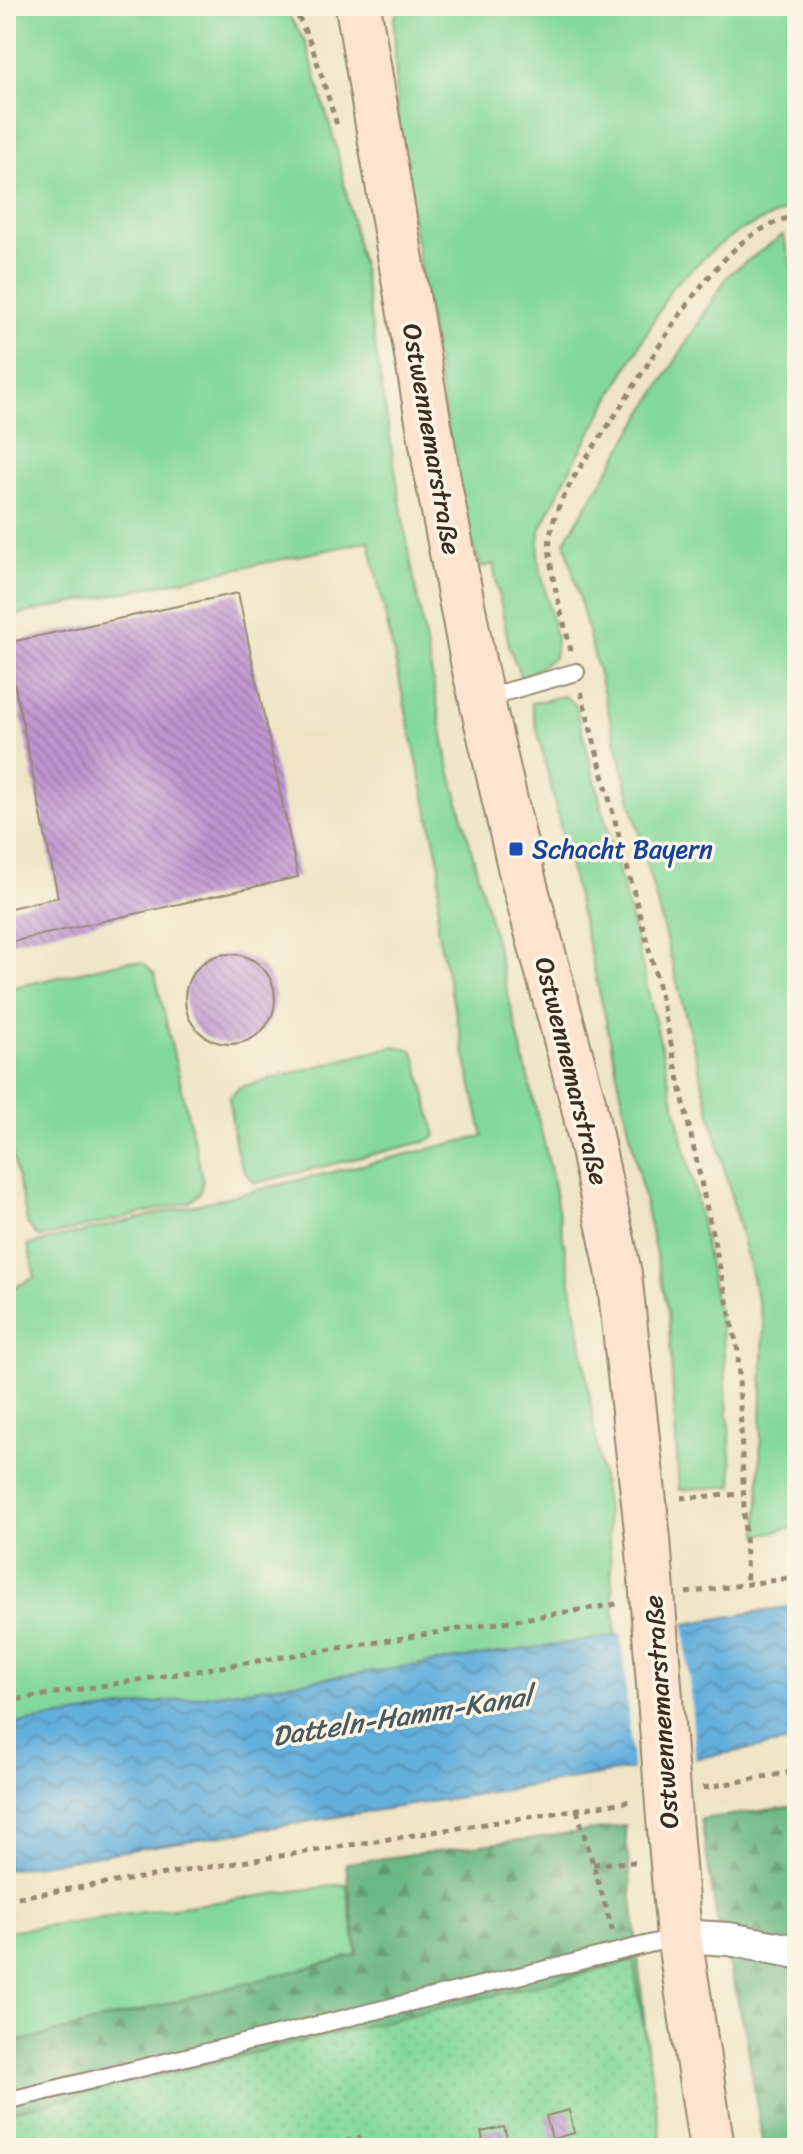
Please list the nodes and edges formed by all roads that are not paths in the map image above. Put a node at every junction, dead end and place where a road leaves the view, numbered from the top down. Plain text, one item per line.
1 (358, 6) edge
2 (576, 672) road end
3 (481, 699) junction
4 (679, 1936) junction
5 (797, 1952) edge
6 (6, 2101) edge
7 (712, 2148) edge

1 - 3 street, Ostwennemarstraße
2 - 3 lane
3 - 4 street, Ostwennemarstraße, bridge
4 - 5 street
4 - 6 lane
4 - 7 street, Ostwennemarstraße

